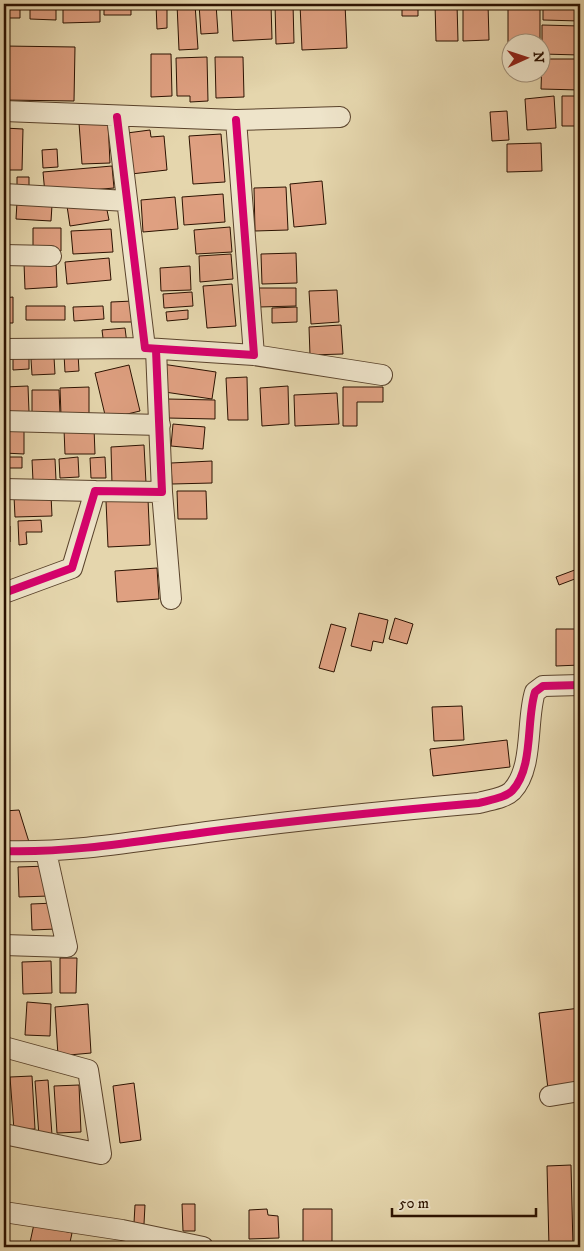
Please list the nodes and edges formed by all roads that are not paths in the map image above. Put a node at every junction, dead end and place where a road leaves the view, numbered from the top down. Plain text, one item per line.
1 (4, 111) edge
2 (117, 117) junction
3 (340, 117) dead end
4 (236, 120) junction
5 (4, 194) edge
6 (127, 201) junction
7 (4, 255) edge
8 (51, 256) dead end
9 (4, 349) edge
10 (151, 349) junction
11 (254, 355) junction
12 (382, 375) dead end
13 (4, 422) edge
14 (160, 425) junction
15 (4, 489) edge
16 (95, 491) junction
17 (162, 492) junction
18 (4, 593) edge
19 (171, 599) dead end
20 (580, 685) edge
21 (4, 851) edge
22 (46, 852) junction
23 (4, 945) edge
24 (4, 1047) edge
25 (580, 1091) edge
26 (550, 1096) dead end
27 (4, 1134) edge
28 (4, 1212) edge
29 (203, 1247) edge

1 - 2 street
2 - 4 street
2 - 6 street
3 - 4 street
4 - 11 street
5 - 6 street
6 - 10 street
7 - 8 street
9 - 10 street
10 - 11 street
10 - 14 street
11 - 12 street
13 - 14 street
14 - 17 street
15 - 16 street
16 - 17 street
16 - 18 street
17 - 19 street
20 - 22 street
21 - 22 street
22 - 23 street
24 - 27 street
25 - 26 street
28 - 29 street

